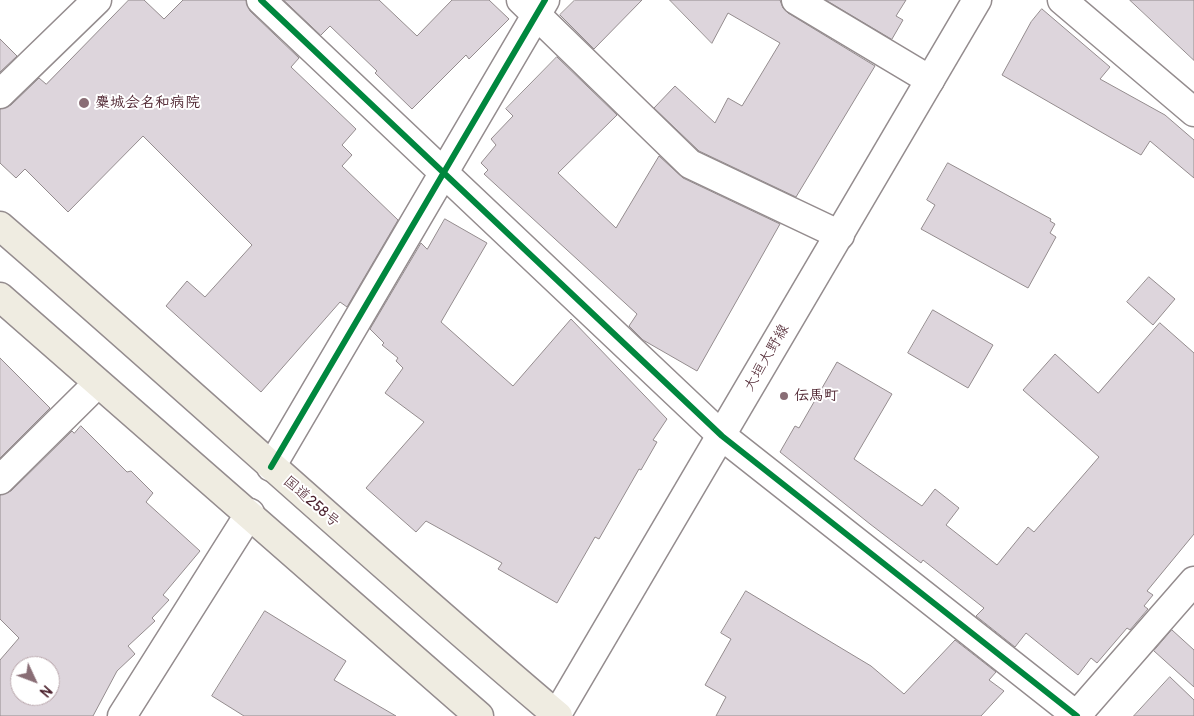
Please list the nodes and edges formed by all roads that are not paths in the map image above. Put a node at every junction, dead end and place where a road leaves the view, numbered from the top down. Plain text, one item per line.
1 (97, 0) edge
2 (261, 0) edge
3 (796, 0) edge
4 (977, 0) edge
5 (1062, 0) edge
6 (534, 5) edge
7 (930, 80) junction
8 (0, 94) edge
9 (1194, 112) edge
10 (445, 172) junction
11 (0, 226) edge
12 (840, 235) junction
13 (0, 297) edge
14 (97, 384) junction
15 (722, 436) junction
16 (271, 467) junction
17 (0, 480) edge
18 (250, 514) junction
19 (1194, 581) edge
20 (122, 716) edge
21 (480, 716) edge
22 (557, 716) edge
23 (1076, 716) edge

1 - 8 street
2 - 10 street
3 - 7 street
4 - 7 street, 大垣大野線
5 - 9 street
6 - 10 street
6 - 12 street
7 - 12 street, 大垣大野線
10 - 15 street
10 - 16 street
11 - 16 highway, 国道258号
12 - 15 street, 大垣大野線
13 - 14 highway
14 - 17 street
14 - 18 highway
15 - 22 street, 大垣大野線
15 - 23 street
16 - 22 highway, 国道258号
18 - 20 street
18 - 21 highway
19 - 23 street

